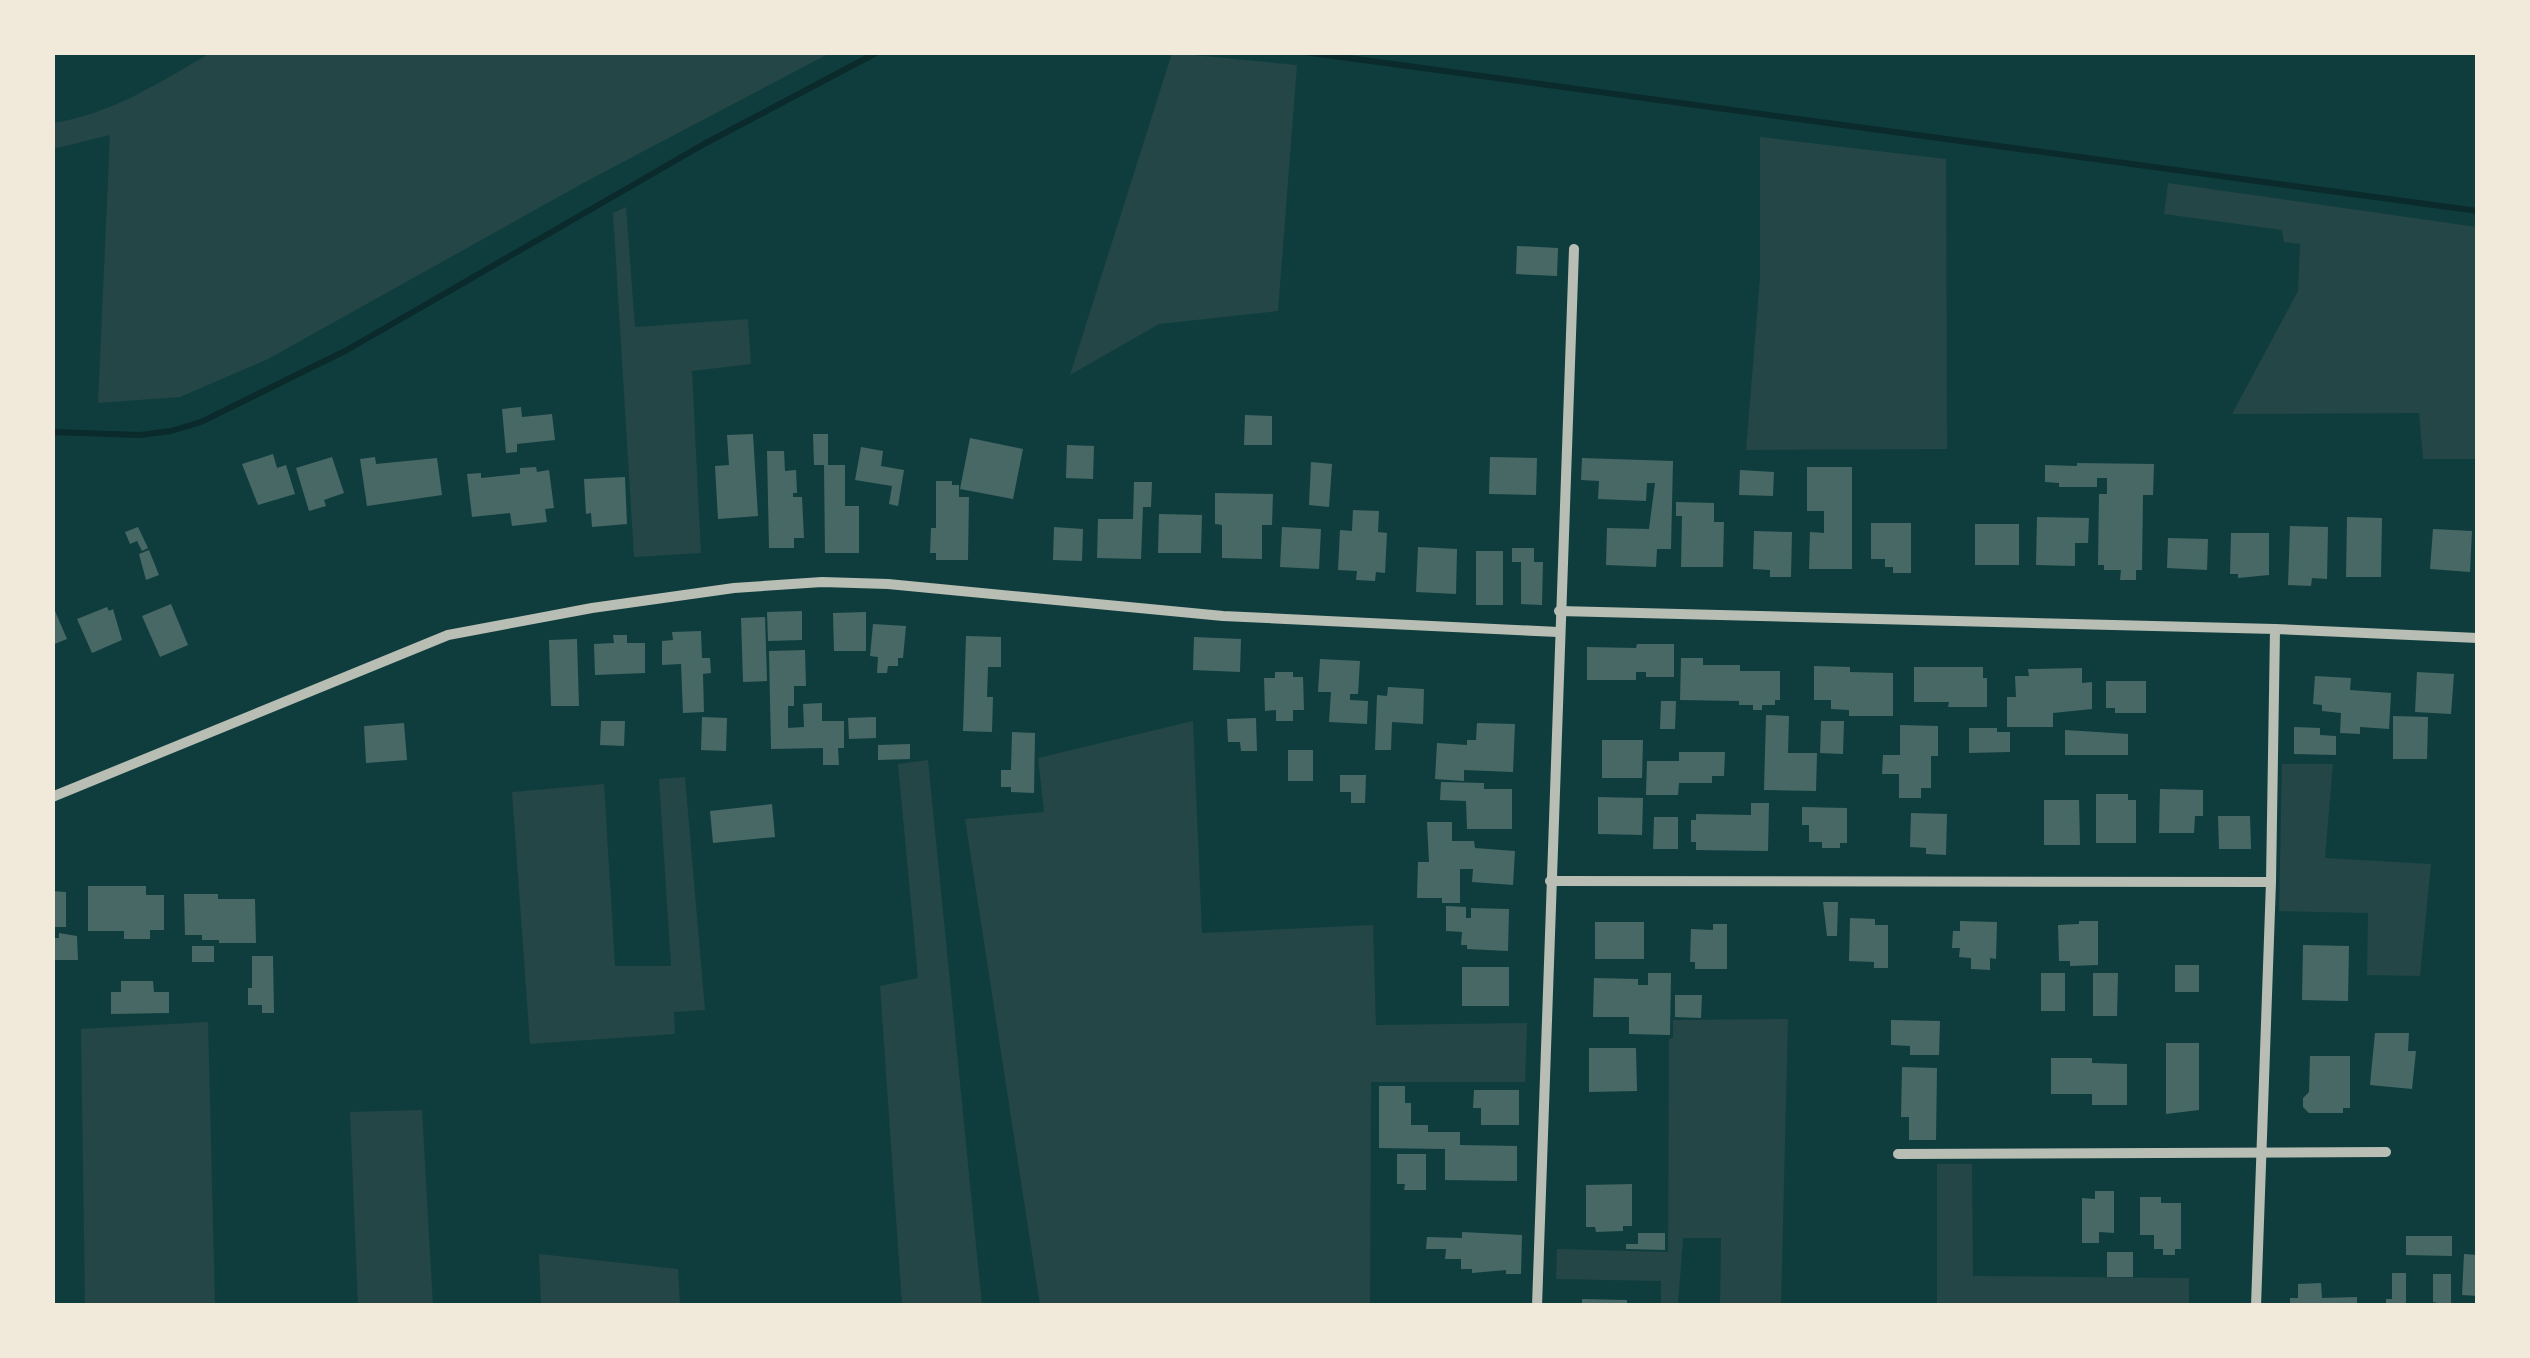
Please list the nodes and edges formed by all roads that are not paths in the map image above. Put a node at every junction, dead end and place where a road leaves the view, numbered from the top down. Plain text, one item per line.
1 (1574, 249) dead end
2 (1560, 611) junction
3 (2275, 629) junction
4 (1558, 632) junction
5 (2478, 638) edge
6 (52, 797) edge
7 (1550, 882) junction
8 (2271, 882) junction
9 (2386, 1152) dead end
10 (1898, 1154) dead end
11 (2262, 1154) junction
12 (1538, 1306) edge
13 (2256, 1306) edge

1 - 2 street
2 - 3 street
2 - 4 street
3 - 5 street
3 - 8 street
4 - 6 street
4 - 7 street
7 - 8 street
7 - 12 street
8 - 11 street
9 - 11 street
10 - 11 street
11 - 13 street

